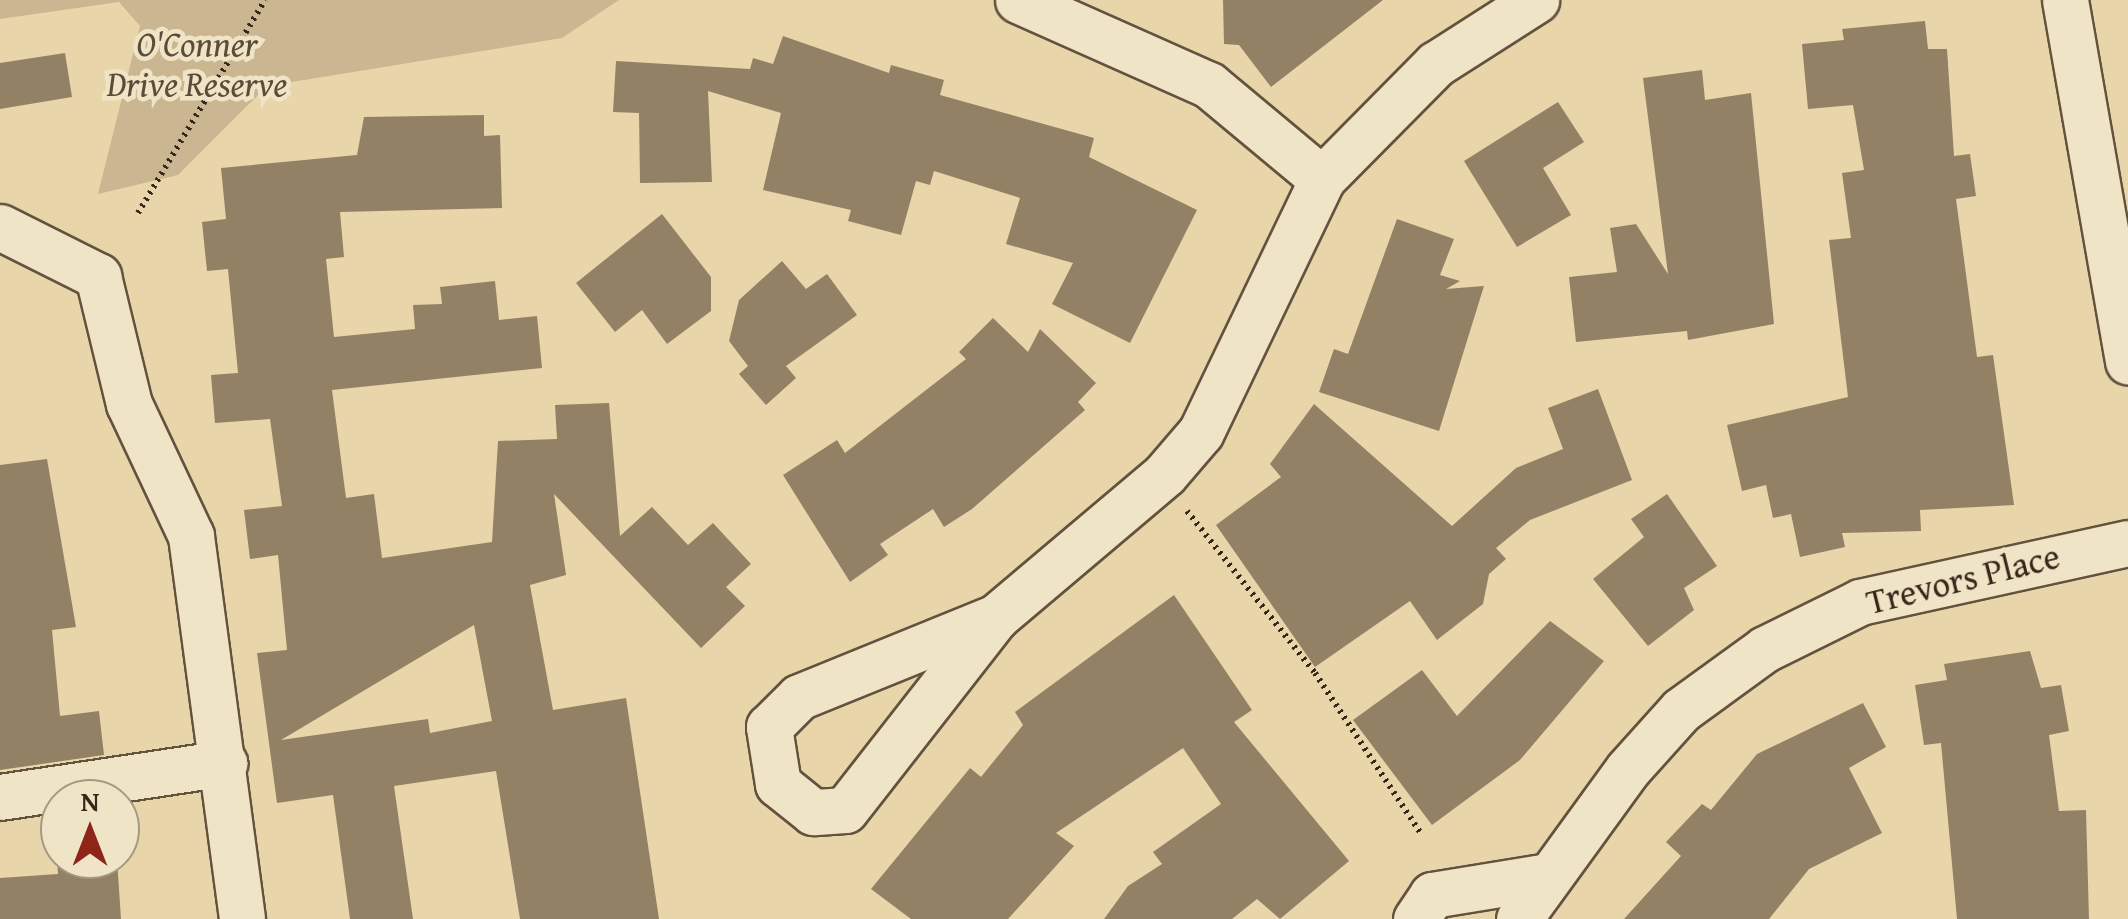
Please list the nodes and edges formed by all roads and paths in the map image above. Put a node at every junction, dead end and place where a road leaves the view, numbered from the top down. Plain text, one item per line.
1 (266, 0) edge
2 (1018, 0) edge
3 (1536, 0) edge
4 (2065, 0) edge
5 (1322, 178) junction
6 (138, 213) dead end
7 (0, 228) edge
8 (2128, 362) edge
9 (1186, 510) dead end
10 (2128, 543) edge
11 (996, 617) junction
12 (224, 764) junction
13 (0, 798) edge
14 (1420, 832) dead end
15 (1548, 876) junction
16 (242, 919) edge
17 (1416, 919) edge
18 (1519, 919) edge

1 - 6 path
2 - 5 street
3 - 5 street
4 - 8 street
5 - 11 street
7 - 12 street
9 - 14 path
10 - 15 street, Trevors Place
11 - 11 street
12 - 13 street
12 - 16 street
15 - 17 street
15 - 18 street, Trevors Place

